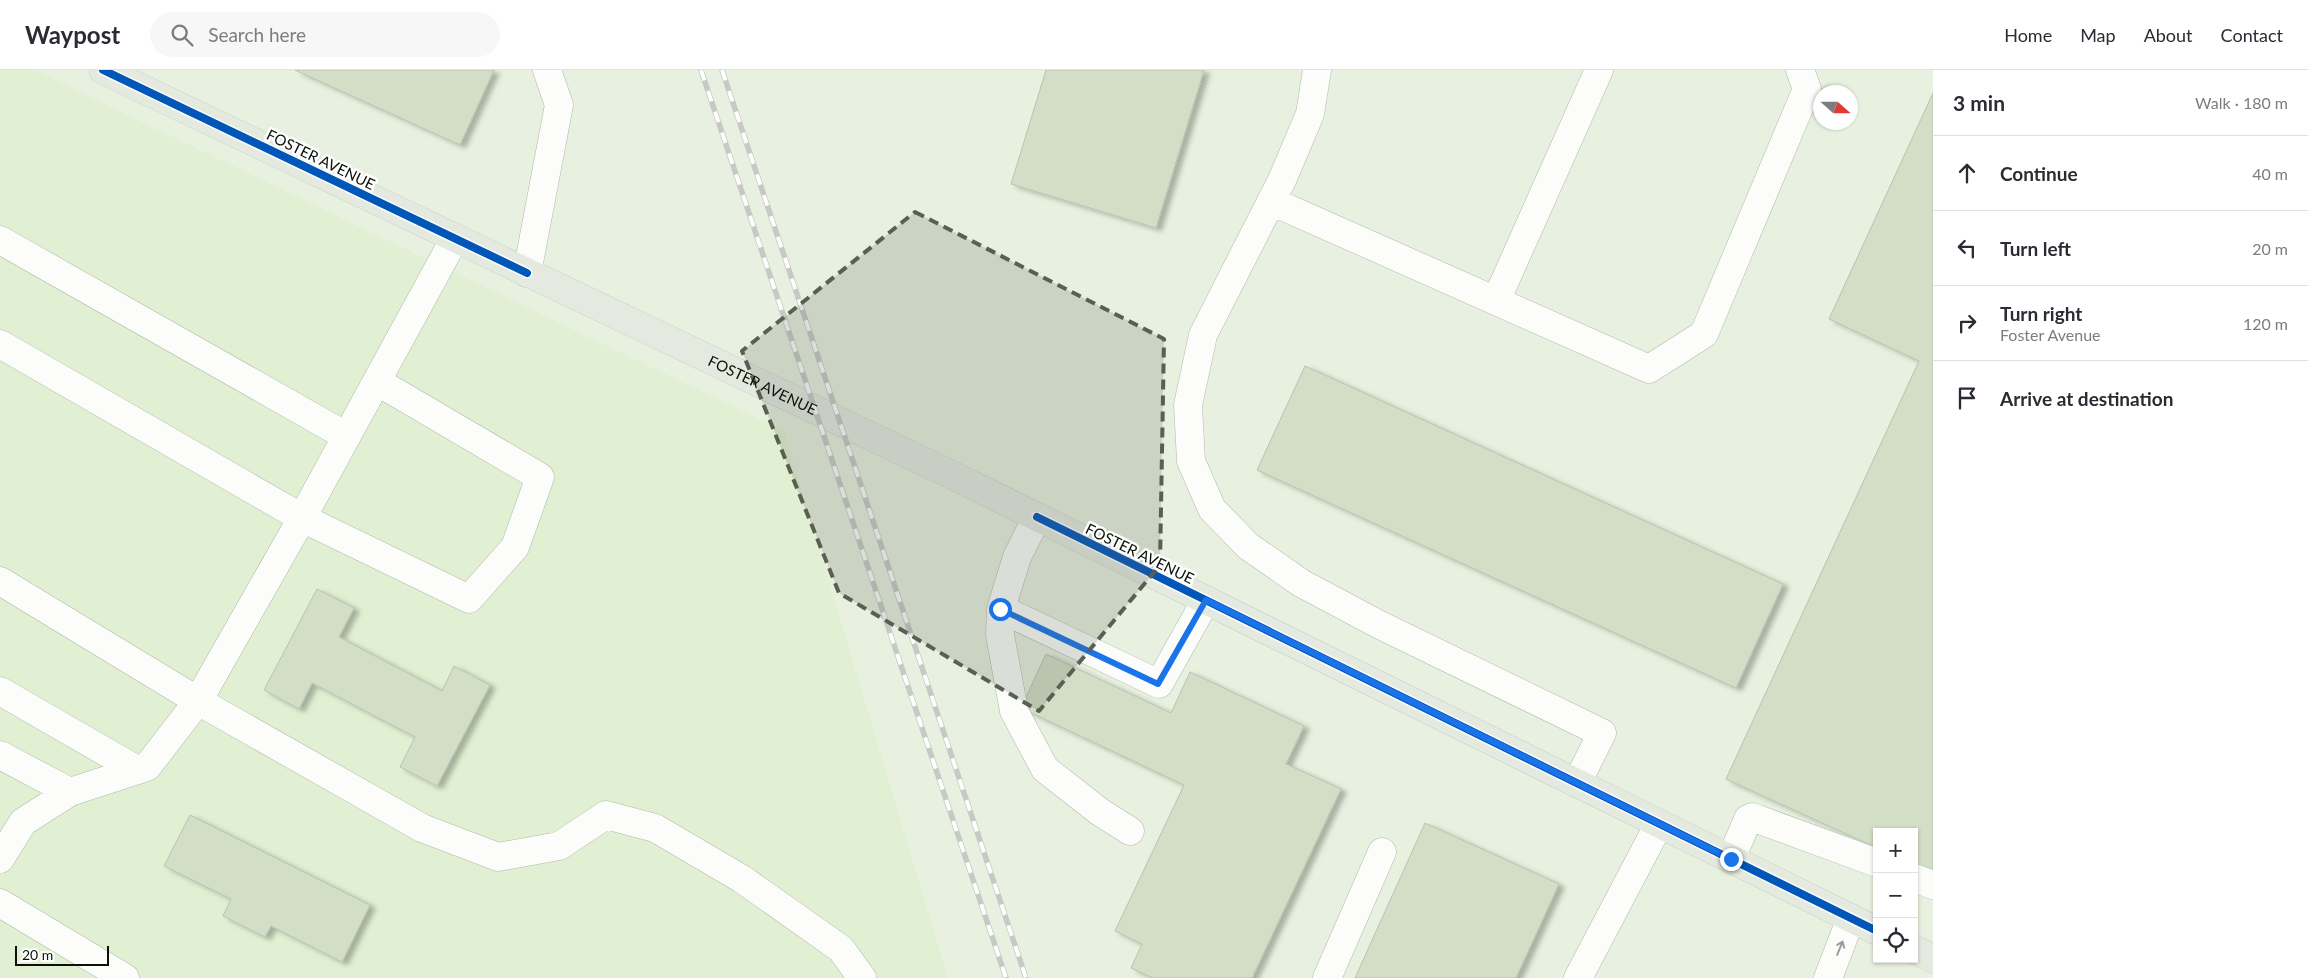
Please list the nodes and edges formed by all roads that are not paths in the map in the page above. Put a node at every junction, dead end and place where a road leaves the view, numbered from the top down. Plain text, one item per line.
1 (103, 70) edge
2 (547, 70) edge
3 (1317, 70) edge
4 (1599, 70) edge
5 (1800, 70) edge
6 (1271, 201) junction
7 (455, 238) junction
8 (0, 240) edge
9 (527, 273) junction
10 (1496, 301) junction
11 (0, 344) edge
12 (378, 382) junction
13 (346, 436) junction
14 (302, 518) junction
15 (1037, 518) junction
16 (0, 581) edge
17 (1206, 600) junction
18 (1000, 609) junction
19 (0, 691) edge
20 (198, 701) junction
21 (0, 755) edge
22 (137, 770) junction
23 (1577, 783) junction
24 (70, 792) junction
25 (1659, 824) junction
26 (1130, 831) dead end
27 (1382, 852) dead end
28 (1731, 859) junction
29 (0, 860) edge
30 (1873, 862) edge
31 (1918, 879) edge
32 (1933, 885) edge
33 (0, 903) edge
34 (1851, 918) junction
35 (1873, 929) edge
36 (1918, 952) edge
37 (1933, 959) edge
38 (125, 978) edge
39 (862, 978) edge
40 (1327, 978) edge
41 (1578, 978) edge
42 (1828, 978) edge

1 - 7 main road, FOSTER AVENUE
2 - 9 lane
3 - 6 lane
4 - 10 lane
5 - 10 lane
6 - 10 lane
6 - 23 lane
7 - 9 main road, FOSTER AVENUE
7 - 12 lane
8 - 13 lane
9 - 15 main road, FOSTER AVENUE
11 - 14 lane
12 - 13 lane
12 - 14 lane
13 - 14 lane
14 - 20 lane
15 - 17 main road, FOSTER AVENUE
15 - 18 lane
16 - 20 lane
17 - 18 lane
17 - 23 main road, FOSTER AVENUE
18 - 26 lane
19 - 22 lane
20 - 22 lane
20 - 39 lane
21 - 24 lane
22 - 24 lane
23 - 25 main road, FOSTER AVENUE
24 - 29 lane
25 - 28 main road, FOSTER AVENUE
25 - 41 lane
27 - 40 lane
28 - 30 lane
28 - 34 main road, FOSTER AVENUE
31 - 32 lane
33 - 38 lane
34 - 35 main road, FOSTER AVENUE
42 -> 34 lane
36 - 37 main road

